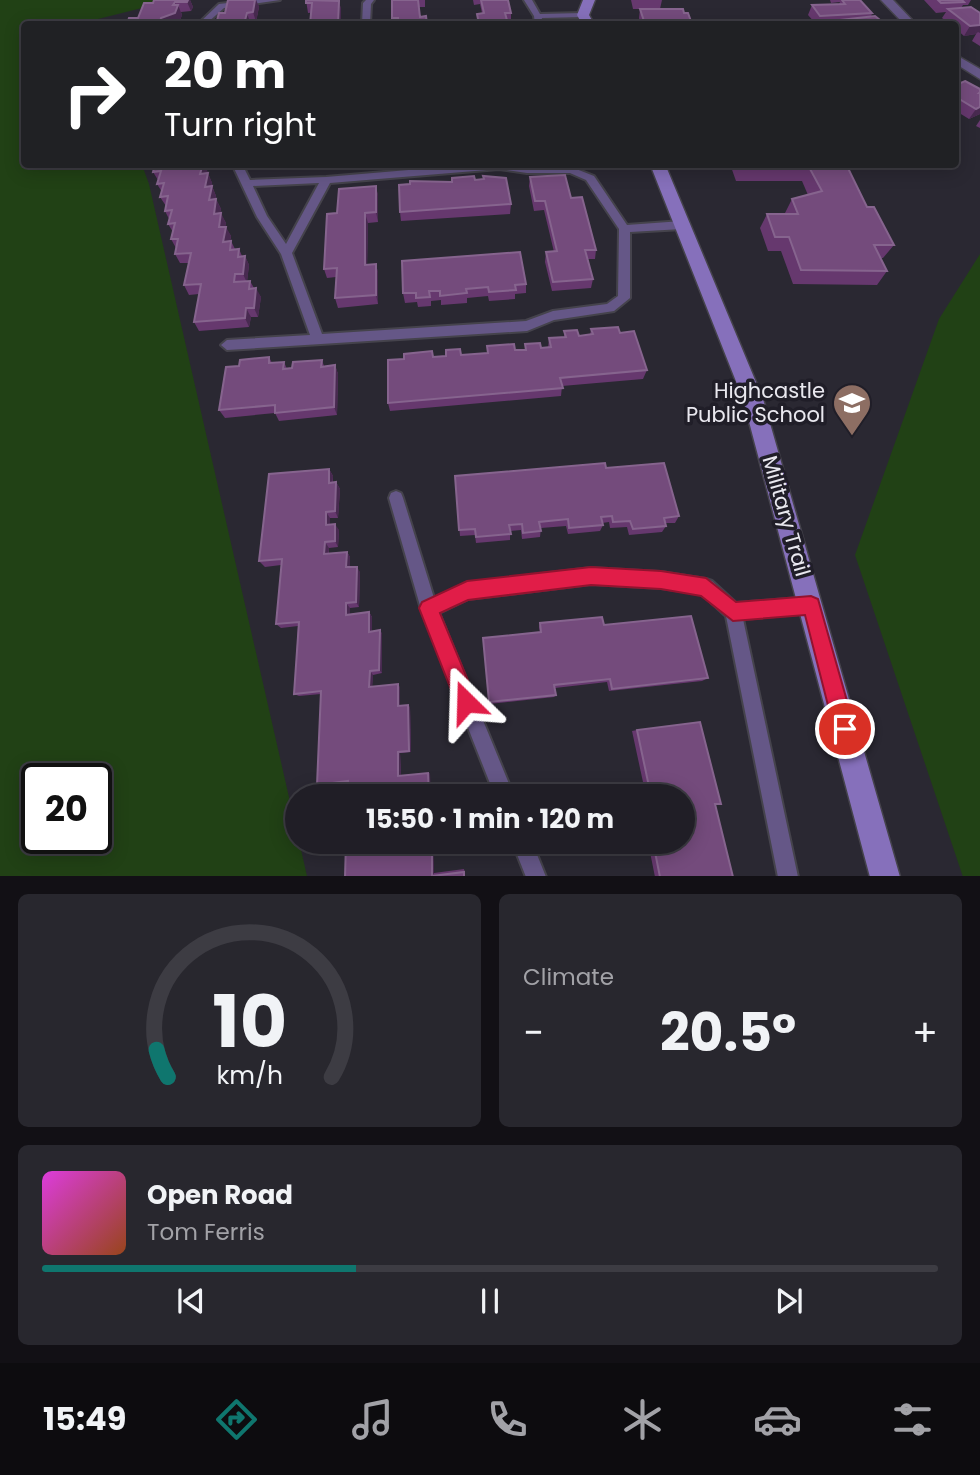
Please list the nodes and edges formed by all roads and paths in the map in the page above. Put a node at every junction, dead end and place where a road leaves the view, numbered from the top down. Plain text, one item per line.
1 (276, 0) edge
2 (527, 0) edge
3 (589, 0) edge
4 (887, 0) edge
5 (367, 1) edge
6 (538, 20) edge
7 (585, 20) edge
8 (205, 21) edge
9 (366, 21) edge
10 (907, 21) edge
11 (959, 61) edge
12 (980, 75) edge
13 (239, 168) edge
14 (474, 168) edge
15 (513, 168) edge
16 (659, 168) edge
17 (326, 180) junction
18 (247, 183) junction
19 (682, 225) junction
20 (624, 229) junction
21 (286, 253) junction
22 (317, 337) junction
23 (228, 345) dead end
24 (396, 498) dead end
25 (811, 605) junction
26 (429, 608) junction
27 (733, 612) junction
28 (499, 784) edge
29 (527, 854) edge
30 (536, 876) edge
31 (788, 876) edge
32 (885, 876) edge

1 - 8 lane
2 - 6 lane
3 - 7 street
4 - 10 street
5 - 9 lane
6 - 7 lane
11 - 12 street
13 - 18 lane
14 - 17 lane
15 - 20 lane
16 - 19 street, Military Trail
17 - 18 lane
17 - 21 lane
18 - 21 lane
19 - 20 lane
19 - 25 street, Military Trail
20 - 22 lane
21 - 22 lane
22 - 23 lane
24 - 26 lane
25 - 27 lane
25 - 32 street, Military Trail
26 - 27 lane
26 - 28 lane
27 - 31 lane
29 - 30 lane

